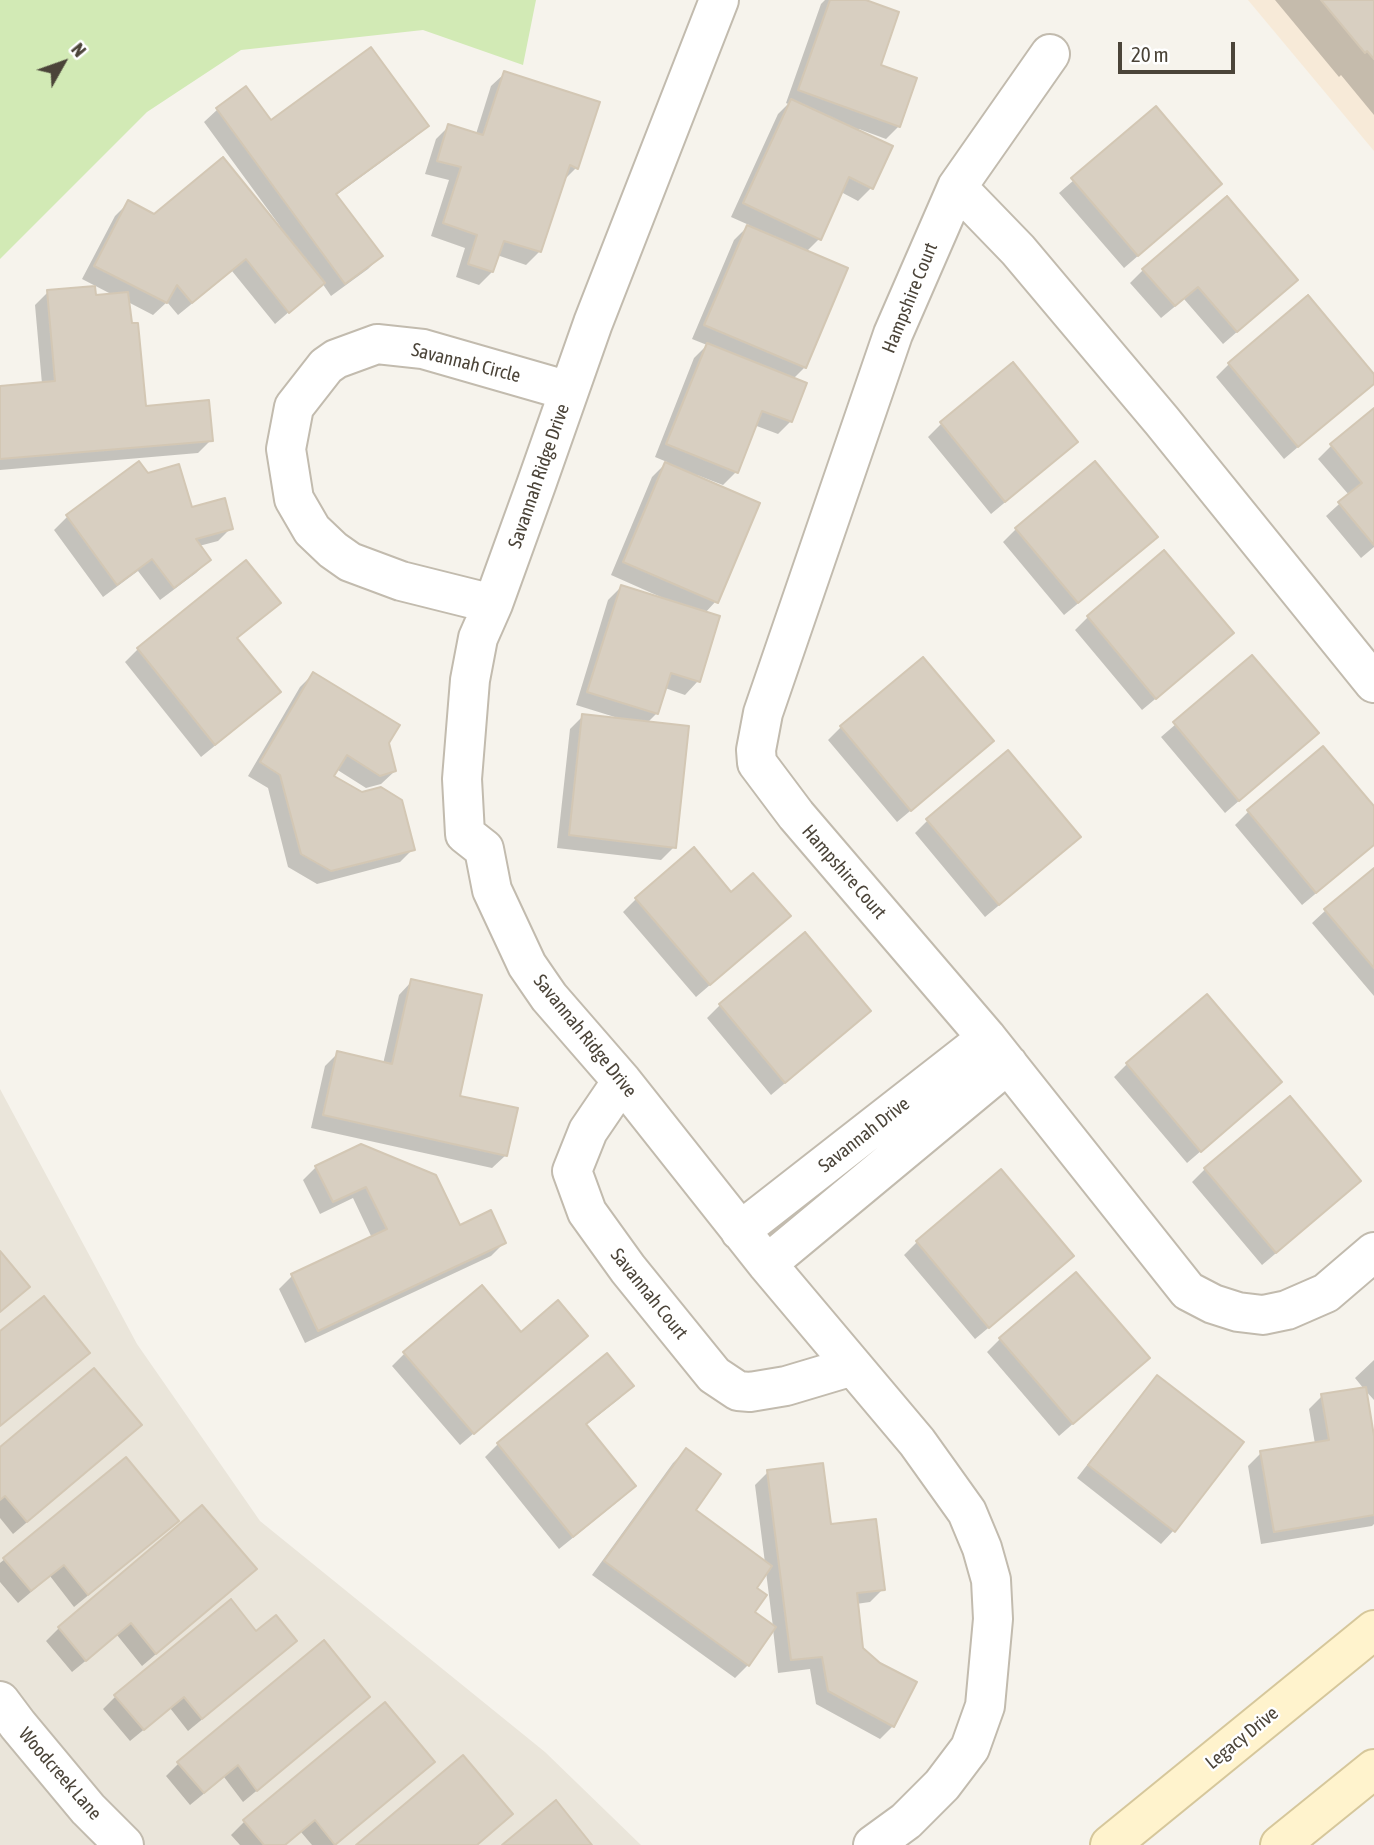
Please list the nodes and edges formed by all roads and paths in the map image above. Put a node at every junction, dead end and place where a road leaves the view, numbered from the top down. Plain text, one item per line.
1 (719, 0) edge
2 (1050, 54) dead end
3 (957, 187) junction
4 (569, 391) junction
5 (493, 604) junction
6 (1374, 683) edge
7 (997, 1051) junction
8 (622, 1081) junction
9 (740, 1231) junction
10 (1374, 1252) edge
11 (767, 1264) junction
12 (853, 1366) junction
13 (1374, 1630) edge
14 (6, 1723) edge
15 (1374, 1769) edge
16 (124, 1845) edge
17 (873, 1845) edge
18 (1110, 1845) edge
19 (1280, 1845) edge

1 - 4 street, Savannah Ridge Drive
2 - 3 street, Hampshire Court
3 - 6 street
3 - 7 street, Hampshire Court
4 - 5 street, Savannah Ridge Drive
4 - 5 street, Savannah Circle
5 - 8 street, Savannah Ridge Drive
7 - 9 street, Savannah Drive
7 - 10 street, Hampshire Court
7 - 11 street, Savannah Drive
8 - 9 street, Savannah Ridge Drive
8 - 12 street, Savannah Court
9 - 11 street, Savannah Ridge Drive
11 - 12 street, Savannah Ridge Drive
12 - 17 street, Savannah Ridge Drive
13 - 18 main road, Legacy Drive
14 - 16 street, Woodcreek Lane
15 - 19 main road

